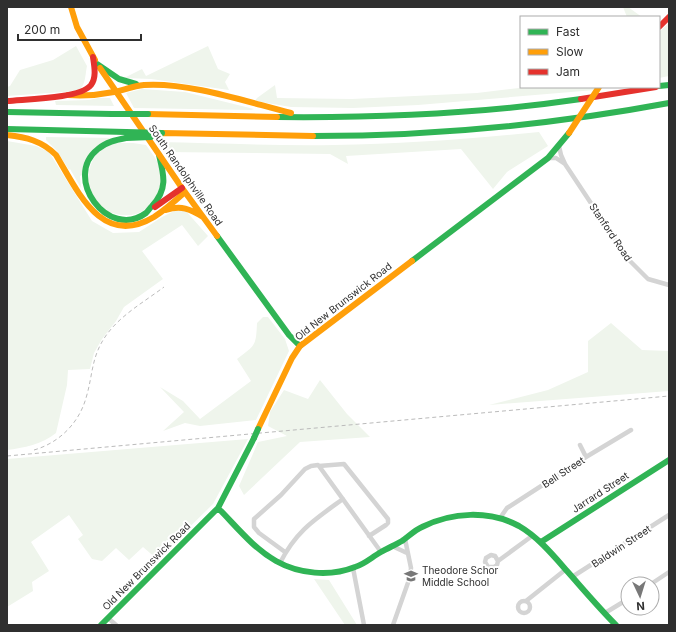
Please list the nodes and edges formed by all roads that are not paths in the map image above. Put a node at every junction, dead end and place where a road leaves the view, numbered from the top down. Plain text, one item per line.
1 (71, 7) edge
2 (669, 17) edge
3 (660, 26) edge
4 (93, 57) junction
5 (97, 64) junction
6 (144, 85) junction
7 (598, 88) edge
8 (652, 88) edge
9 (115, 92) junction
10 (68, 95) junction
11 (7, 100) edge
12 (669, 103) edge
13 (7, 112) edge
14 (309, 117) junction
15 (7, 129) edge
16 (7, 135) edge
17 (126, 135) junction
18 (559, 146) junction
19 (160, 155) junction
20 (548, 158) junction
21 (565, 164) junction
22 (184, 190) junction
23 (164, 211) junction
24 (147, 213) junction
25 (203, 217) junction
26 (669, 285) edge
27 (300, 346) junction
28 (631, 430) dead end
29 (580, 445) dead end
30 (586, 457) junction
31 (669, 460) edge
32 (319, 466) junction
33 (342, 499) junction
34 (218, 508) junction
35 (669, 515) edge
36 (500, 518) junction
37 (369, 536) junction
38 (532, 536) junction
39 (405, 539) junction
40 (541, 542) junction
41 (392, 546) junction
42 (285, 552) junction
43 (381, 552) junction
44 (407, 553) junction
45 (498, 561) dead end
46 (280, 563) junction
47 (353, 568) junction
48 (565, 570) junction
49 (669, 572) edge
50 (572, 578) junction
51 (660, 578) edge
52 (526, 601) dead end
53 (620, 604) edge
54 (605, 614) junction
55 (108, 618) junction
56 (101, 625) edge
57 (116, 625) edge
58 (364, 625) edge
59 (393, 625) edge
60 (616, 625) edge

1 - 4 main road, South Randolphville Road
2 - 3 main road
4 - 5 main road, South Randolphville Road
4 - 10 main road
5 - 6 main road
5 - 9 main road, South Randolphville Road
6 - 9 main road
6 - 14 main road
7 - 18 main road, Old New Brunswick Road, bridge
8 - 14 main road
9 - 10 main road
9 - 19 main road, South Randolphville Road
10 - 11 main road
12 - 17 main road, bridge
13 - 14 main road, bridge
15 - 17 main road
16 - 23 main road
17 - 24 main road
18 - 20 main road, Old New Brunswick Road
18 - 21 street, Stanford Road
19 - 22 main road, South Randolphville Road
19 - 24 main road
20 - 21 street
20 - 27 main road, Old New Brunswick Road
21 - 26 street, Stanford Road
22 - 23 main road
22 - 24 main road
22 - 25 main road, South Randolphville Road
23 - 25 main road
25 - 27 main road, South Randolphville Road
27 - 34 main road, Old New Brunswick Road, bridge
28 - 30 street, Bell Street
29 - 30 street
30 - 36 street, Bell Street
31 - 40 main road, Jarrard Street
32 - 33 street
32 - 37 street
32 - 42 street
33 - 37 street
33 - 42 street
34 - 46 main road
34 - 55 main road, Old New Brunswick Road
35 - 50 street, Baldwin Street
36 - 38 main road
36 - 39 main road
37 - 43 street
38 - 40 main road
38 - 45 street
39 - 41 main road
39 - 44 street
40 - 48 main road
41 - 43 main road
41 - 44 street
42 - 46 street
43 - 47 main road
44 - 59 street
46 - 47 main road
47 - 58 street
48 - 50 main road
48 - 52 street
49 - 51 street
50 - 54 main road
53 - 54 street
54 - 60 main road
55 - 56 main road, Old New Brunswick Road
55 - 57 street

